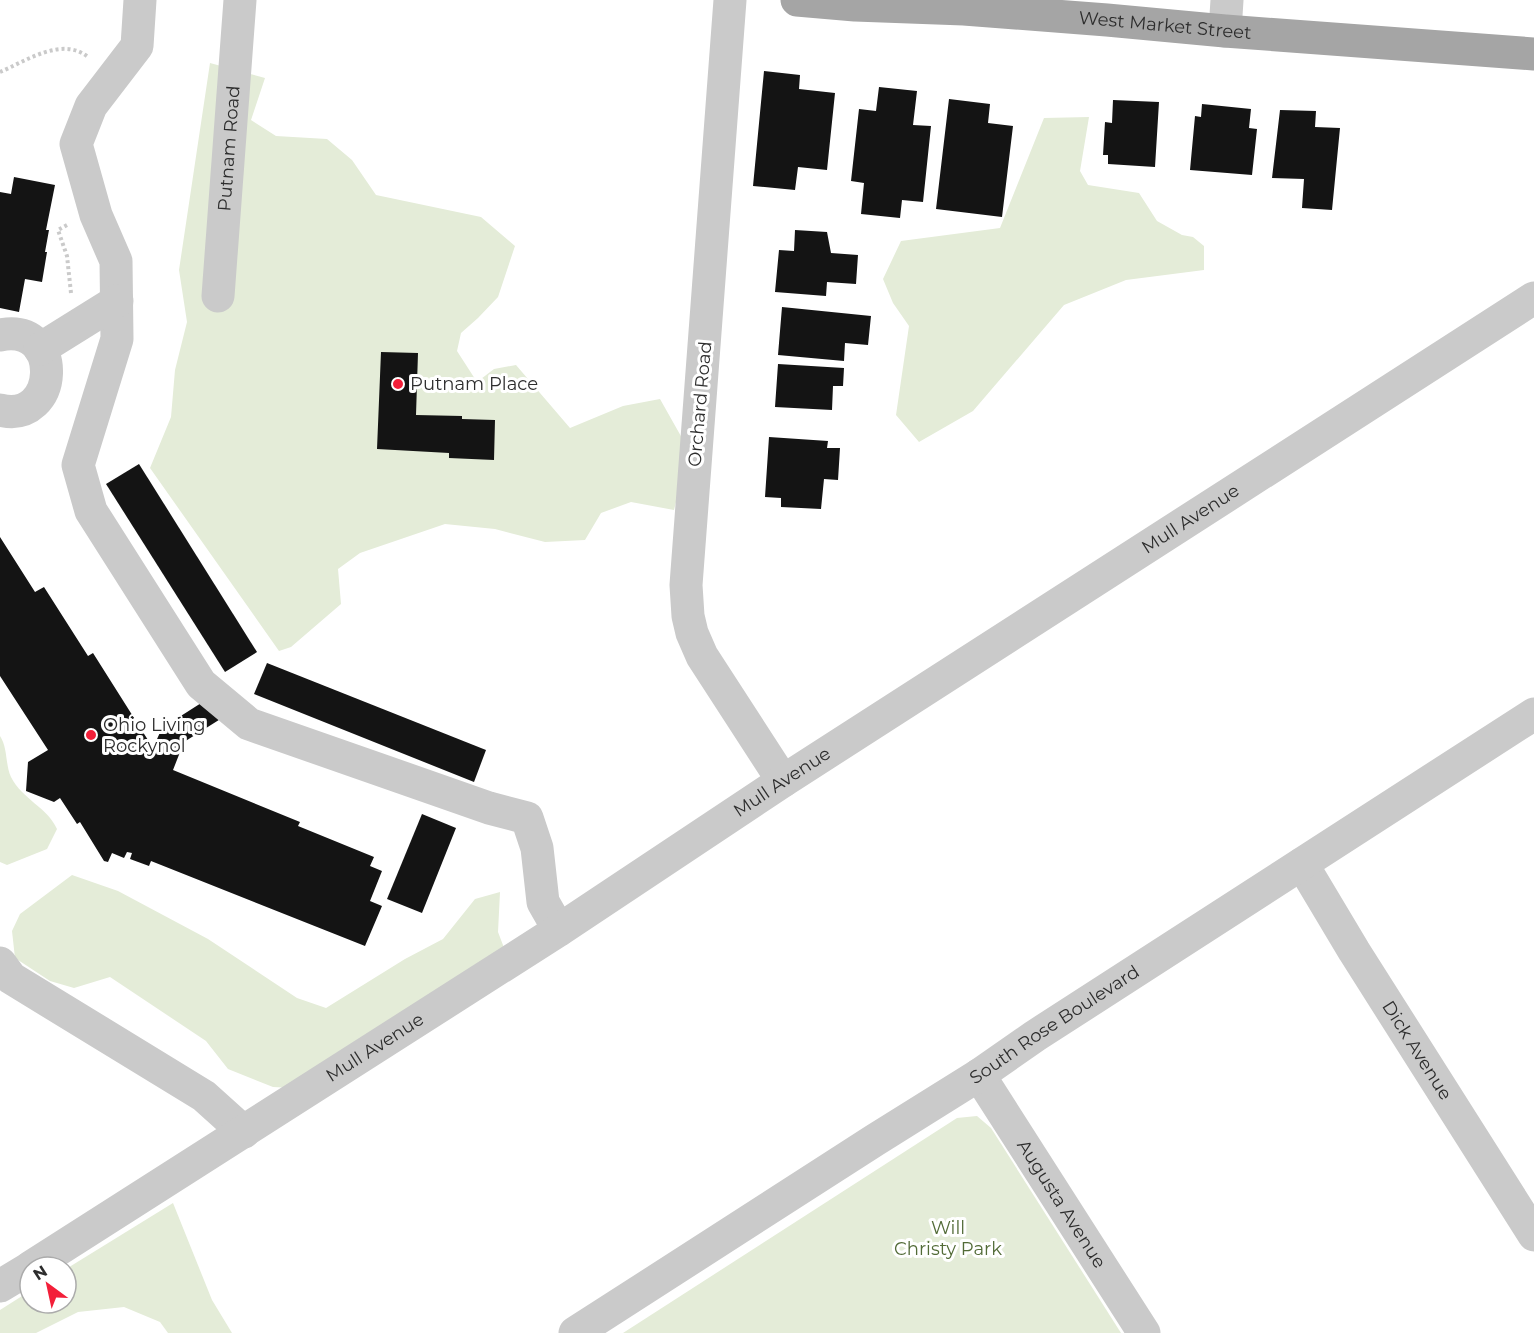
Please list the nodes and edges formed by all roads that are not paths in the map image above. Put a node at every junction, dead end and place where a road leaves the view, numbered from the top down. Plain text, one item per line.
1 (140, 0) edge
2 (240, 0) edge
3 (730, 0) edge
4 (797, 0) edge
5 (1226, 16) edge
6 (1534, 54) edge
7 (218, 296) dead end
8 (1534, 298) edge
9 (117, 301) junction
10 (0, 335) edge
11 (40, 349) junction
12 (0, 410) edge
13 (1534, 714) edge
14 (783, 781) junction
15 (1302, 864) junction
16 (559, 930) junction
17 (0, 963) edge
18 (979, 1075) junction
19 (244, 1132) junction
20 (1534, 1235) edge
21 (49, 1255) edge
22 (18, 1275) edge
23 (0, 1287) edge
24 (575, 1333) edge
25 (1144, 1333) edge

1 - 9 street
2 - 7 street, Putnam Road
3 - 14 street, Orchard Road
4 - 5 main road, West Market Street
5 - 6 main road, West Market Street
8 - 14 street, Mull Avenue
9 - 11 street
9 - 16 street
10 - 11 street
11 - 12 street
13 - 15 street, South Rose Boulevard
14 - 16 street, Mull Avenue
15 - 18 street, South Rose Boulevard
15 - 20 street, Dick Avenue
16 - 19 street, Mull Avenue
17 - 19 street
18 - 24 street, South Rose Boulevard
18 - 25 street, Augusta Avenue
19 - 21 street, Mull Avenue
22 - 23 street, Mull Avenue

